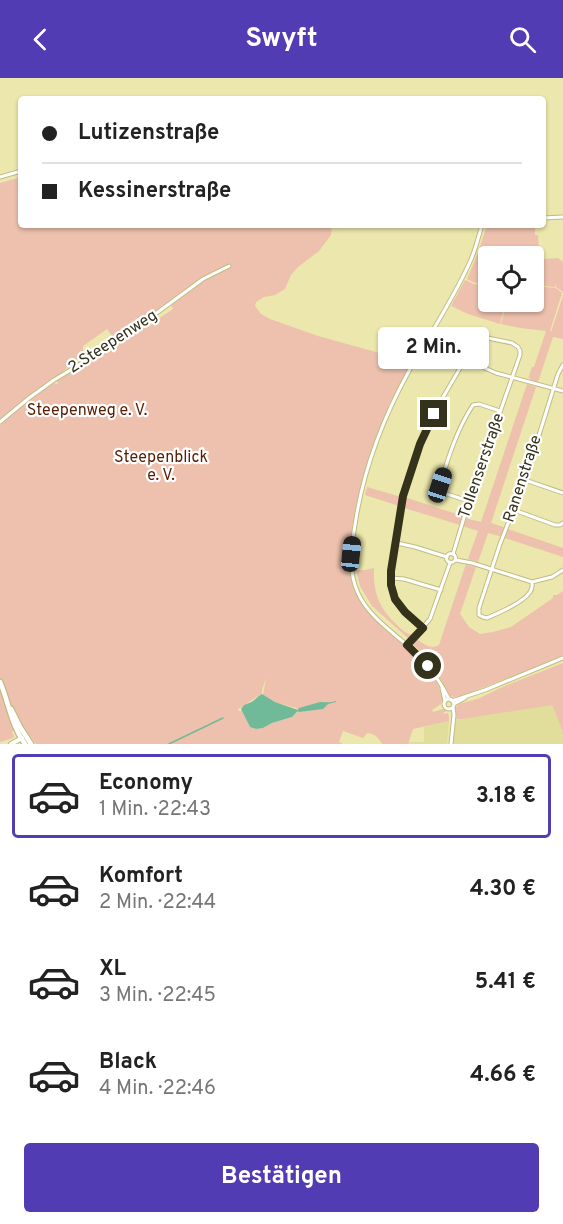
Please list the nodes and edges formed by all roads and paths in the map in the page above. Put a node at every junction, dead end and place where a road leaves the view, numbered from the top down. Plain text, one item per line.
1 (18, 172) edge
2 (0, 177) edge
3 (546, 218) edge
4 (563, 218) edge
5 (481, 228) edge
6 (229, 266) dead end
7 (426, 342) junction
8 (465, 360) junction
9 (563, 364) edge
10 (512, 378) junction
11 (553, 389) junction
12 (563, 391) edge
13 (500, 411) junction
14 (0, 422) edge
15 (525, 480) junction
16 (563, 493) edge
17 (469, 501) junction
18 (514, 510) junction
19 (563, 523) edge
20 (396, 543) junction
21 (453, 554) junction
22 (447, 557) junction
23 (456, 560) junction
24 (450, 563) junction
25 (492, 569) junction
26 (563, 570) edge
27 (391, 578) junction
28 (532, 582) junction
29 (441, 590) junction
30 (423, 628) junction
31 (407, 645) junction
32 (563, 658) edge
33 (0, 682) edge
34 (450, 704) junction
35 (25, 741) edge
36 (11, 744) edge
37 (451, 744) edge

1 - 2 street
3 - 4 street
5 - 7 street
6 - 14 street, 2.Steepenweg
7 - 8 street
7 - 31 street
8 - 10 street
8 - 10 street, Tollenserstraße
8 - 20 street
9 - 11 street, Ranenstraße
10 - 11 street
10 - 13 street, Tollenserstraße
11 - 12 street
11 - 15 street, Ranenstraße
13 - 17 street, Tollenserstraße
13 - 17 street
15 - 16 street
15 - 18 street, Ranenstraße
17 - 21 street, Tollenserstraße
18 - 19 street
18 - 25 street, Ranenstraße
20 - 22 street
20 - 27 street
21 - 22 street
21 - 23 street
22 - 24 street
23 - 24 street
23 - 25 street
24 - 29 street
25 - 28 street
25 - 28 street, Ranenstraße
26 - 28 street
27 - 29 street
27 - 30 street
29 - 30 street
30 - 31 street
31 - 34 street
32 - 34 street
33 - 35 main road
34 - 37 street
35 - 36 main road

